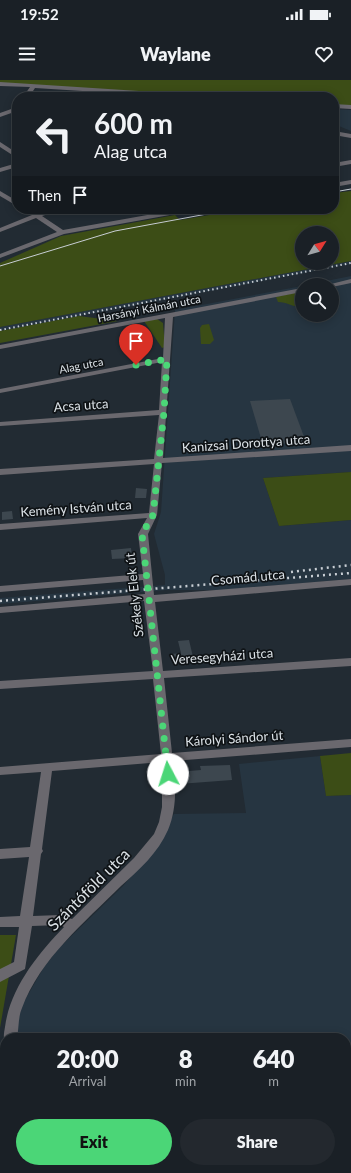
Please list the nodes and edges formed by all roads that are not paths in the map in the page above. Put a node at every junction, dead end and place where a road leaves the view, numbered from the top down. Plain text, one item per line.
1 (0, 84) edge
2 (34, 86) junction
3 (104, 91) joint
4 (30, 92) edge
5 (134, 92) edge
6 (339, 106) edge
7 (351, 107) edge
8 (12, 111) edge
9 (0, 115) edge
10 (339, 134) edge
11 (351, 136) edge
12 (0, 144) edge
13 (12, 152) edge
14 (351, 162) edge
15 (339, 164) edge
16 (12, 166) edge
17 (0, 170) edge
18 (351, 182) edge
19 (339, 184) edge
20 (12, 194) edge
21 (2, 196) edge
22 (12, 201) edge
23 (33, 214) edge
24 (43, 214) edge
25 (164, 214) edge
26 (36, 216) junction
27 (0, 230) edge
28 (62, 232) junction
29 (0, 256) edge
30 (351, 281) edge
31 (339, 283) edge
32 (295, 291) edge
33 (169, 316) junction
34 (0, 347) edge
35 (167, 359) junction
36 (0, 391) edge
37 (164, 412) junction
38 (0, 424) edge
39 (351, 448) edge
40 (158, 462) junction
41 (0, 472) edge
42 (153, 515) junction
43 (0, 527) edge
44 (146, 577) junction
45 (351, 582) edge
46 (0, 589) edge
47 (148, 598) junction
48 (0, 610) edge
49 (351, 662) edge
50 (158, 674) junction
51 (0, 685) edge
52 (351, 743) edge
53 (167, 758) junction
54 (48, 768) junction
55 (0, 771) edge
56 (37, 851) junction
57 (0, 854) edge
58 (27, 921) junction
59 (0, 922) edge
60 (74, 925) junction
61 (0, 976) edge
62 (11, 1033) edge

1 - 2 street
2 - 3 street
2 - 4 street
3 - 5 street
6 - 7 street
8 - 9 street
10 - 11 street
12 - 13 street
14 - 15 street
16 - 17 street
18 - 19 street
20 - 21 street
21 - 22 street
23 - 26 street
24 - 26 street
25 - 28 street
26 - 27 street
26 - 28 street
28 - 29 street
30 - 31 street
32 - 33 street, Harsányi Kálmán utca
33 - 34 street, Harsányi Kálmán utca
33 - 35 street, Székely Elek út
35 - 36 street, Alag utca
35 - 37 street, Székely Elek út
37 - 38 street, Acsa utca
37 - 40 street, Székely Elek út
39 - 40 street, Kanizsai Dorottya utca
40 - 41 street, Kanizsai Dorottya utca
40 - 42 street, Székely Elek út
42 - 43 street, Kemény István utca
42 - 44 street, Székely Elek út
44 - 46 street
44 - 47 street, Székely Elek út
45 - 47 street, Csomád utca
47 - 48 street, Csomád utca
47 - 50 street, Székely Elek út
49 - 50 street, Veresegyházi utca
50 - 51 street, Veresegyházi utca
50 - 53 street, Székely Elek út
52 - 53 street, Károlyi Sándor út
53 - 54 street, Károlyi Sándor út
53 - 60 street, Szántóföld utca
54 - 55 street, Károlyi Sándor út
54 - 56 street, Szántóföld utca
56 - 57 street
56 - 58 street, Szántóföld utca
58 - 59 street
58 - 60 street
58 - 61 street, Szántóföld utca
60 - 62 street, Szántóföld utca

